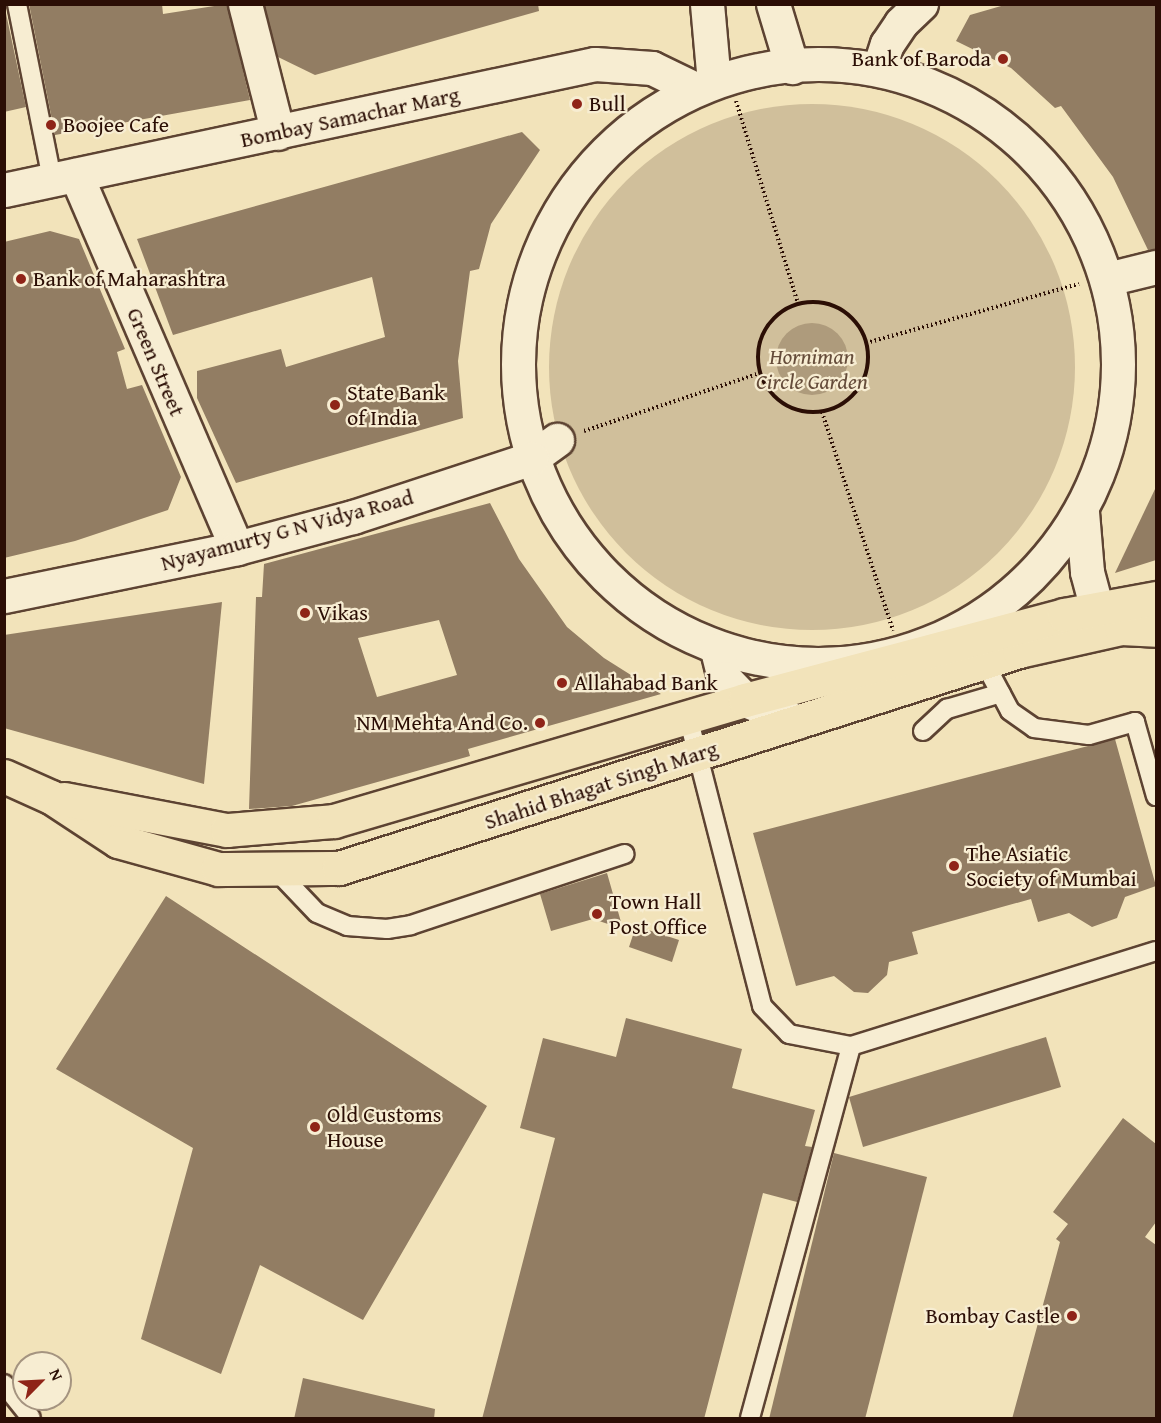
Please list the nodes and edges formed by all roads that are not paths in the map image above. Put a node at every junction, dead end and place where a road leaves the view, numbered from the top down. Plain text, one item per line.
1 (17, 4) edge
2 (245, 4) edge
3 (707, 4) edge
4 (773, 4) edge
5 (921, 4) edge
6 (792, 67) junction
7 (879, 68) junction
8 (704, 85) junction
9 (278, 133) junction
10 (64, 177) junction
11 (4, 190) edge
12 (1156, 267) edge
13 (1107, 279) junction
14 (544, 449) junction
15 (1082, 512) junction
16 (237, 548) junction
17 (4, 596) edge
18 (1097, 609) junction
19 (1147, 615) edge
20 (717, 650) junction
21 (984, 662) junction
22 (1001, 693) junction
23 (746, 700) junction
24 (688, 717) junction
25 (798, 722) junction
26 (923, 731) dead end
27 (697, 755) junction
28 (4, 776) edge
29 (1156, 796) edge
30 (51, 797) junction
31 (227, 830) junction
32 (625, 854) dead end
33 (218, 869) junction
34 (276, 870) junction
35 (1156, 951) edge
36 (851, 1046) junction
37 (4, 1384) edge
38 (31, 1419) edge
39 (750, 1419) edge

1 - 10 lane
2 - 9 street
3 - 8 street
4 - 6 street
5 - 7 street
6 - 7 street
6 - 8 street
7 - 13 street
8 - 9 street, Bombay Samachar Marg
8 - 14 street
9 - 10 street, Bombay Samachar Marg
10 - 11 street, Bombay Samachar Marg
10 - 16 street, Green Street
12 - 13 street
13 - 15 street
14 - 16 street, Nyayamurty G N Vidya Road
14 - 20 street
15 - 18 street
15 - 20 street
16 - 17 street, Nyayamurty G N Vidya Road
18 - 19 main road, Shahid Bhagat Singh Marg
18 - 23 main road, Shahid Bhagat Singh Marg
19 - 21 main road, Shahid Bhagat Singh Marg
20 - 23 street
21 - 22 lane
21 - 25 main road, Shahid Bhagat Singh Marg
22 - 26 lane
22 - 29 lane
23 - 24 main road, Shahid Bhagat Singh Marg
23 - 25 street
24 - 27 lane
24 - 31 main road, Shahid Bhagat Singh Marg
25 - 27 main road, Shahid Bhagat Singh Marg
27 - 34 main road, Shahid Bhagat Singh Marg
27 - 36 lane
28 - 30 main road, Shahid Bhagat Singh Marg
30 - 31 main road, Shahid Bhagat Singh Marg
30 - 33 main road, Shahid Bhagat Singh Marg
31 - 33 street
32 - 34 lane
33 - 34 main road, Shahid Bhagat Singh Marg
35 - 36 lane
36 - 39 lane
37 - 38 lane

